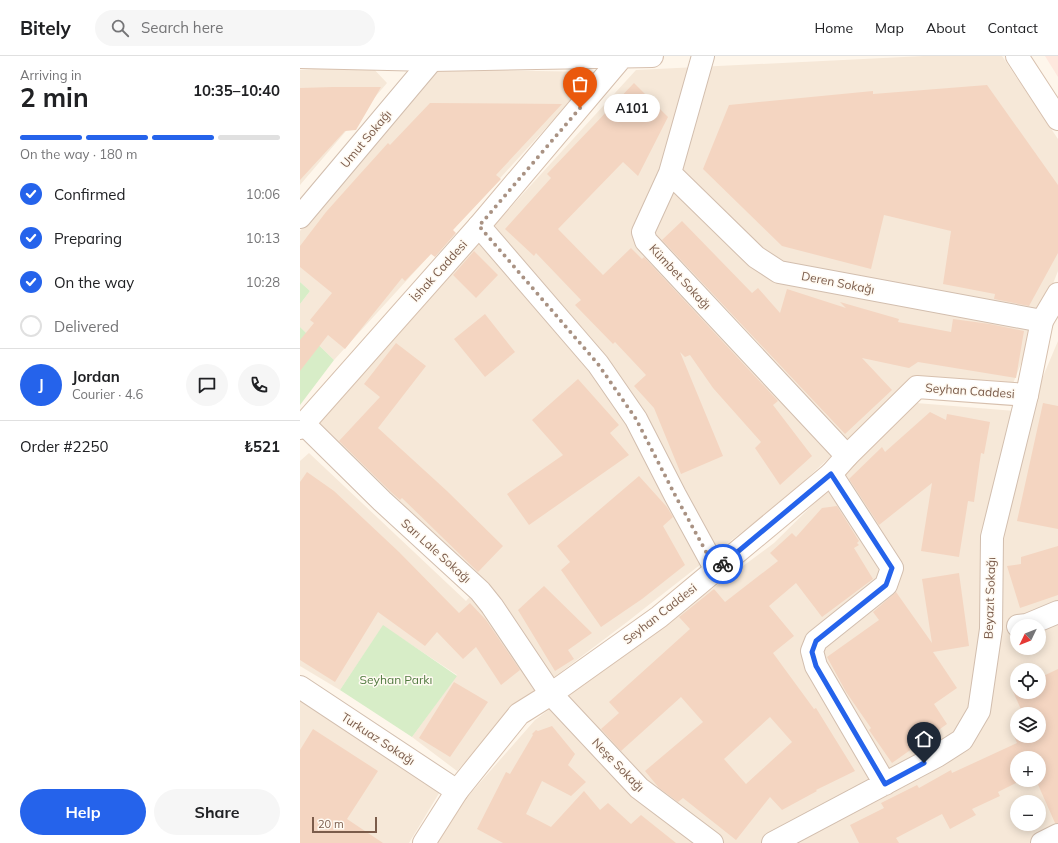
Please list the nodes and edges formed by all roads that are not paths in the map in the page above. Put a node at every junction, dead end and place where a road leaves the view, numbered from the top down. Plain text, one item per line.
1 (652, 56) edge
2 (703, 56) edge
3 (1016, 56) edge
4 (300, 57) edge
5 (622, 57) junction
6 (432, 60) junction
7 (1058, 119) edge
8 (670, 173) junction
9 (300, 217) edge
10 (479, 226) junction
11 (1058, 294) edge
12 (1042, 321) junction
13 (1027, 395) junction
14 (302, 426) edge
15 (847, 456) junction
16 (831, 474) junction
17 (716, 570) junction
18 (1058, 612) edge
19 (1041, 619) edge
20 (1010, 627) edge
21 (991, 629) junction
22 (300, 687) edge
23 (551, 694) junction
24 (885, 784) junction
25 (457, 791) junction
26 (1058, 835) edge
27 (424, 843) edge
28 (712, 843) edge
29 (774, 843) edge
30 (1042, 843) edge

1 - 5 street
2 - 8 street, Kümbet Sokağı
3 - 7 street
4 - 6 street
5 - 6 street
5 - 10 street, İshak Caddesi
6 - 9 street, Umut Sokağı
8 - 12 street, Deren Sokağı
8 - 15 street, Kümbet Sokağı
10 - 14 street, İshak Caddesi
10 - 17 street
11 - 12 street, Beyazıt Sokağı
12 - 13 street, Beyazıt Sokağı
13 - 15 street, Seyhan Caddesi
13 - 21 street, Beyazıt Sokağı
14 - 23 street, Sarı Lale Sokağı
15 - 16 street, Seyhan Caddesi
16 - 17 street, Seyhan Caddesi
16 - 24 street
17 - 23 street, Seyhan Caddesi
18 - 19 street
20 - 21 street
21 - 24 street, Beyazıt Sokağı
22 - 25 street, Turkuaz Sokağı
23 - 25 street, Seyhan Caddesi
23 - 28 street, Neşe Sokağı
24 - 29 street, Beyazıt Sokağı
25 - 27 street, Seyhan Caddesi
26 - 30 street

